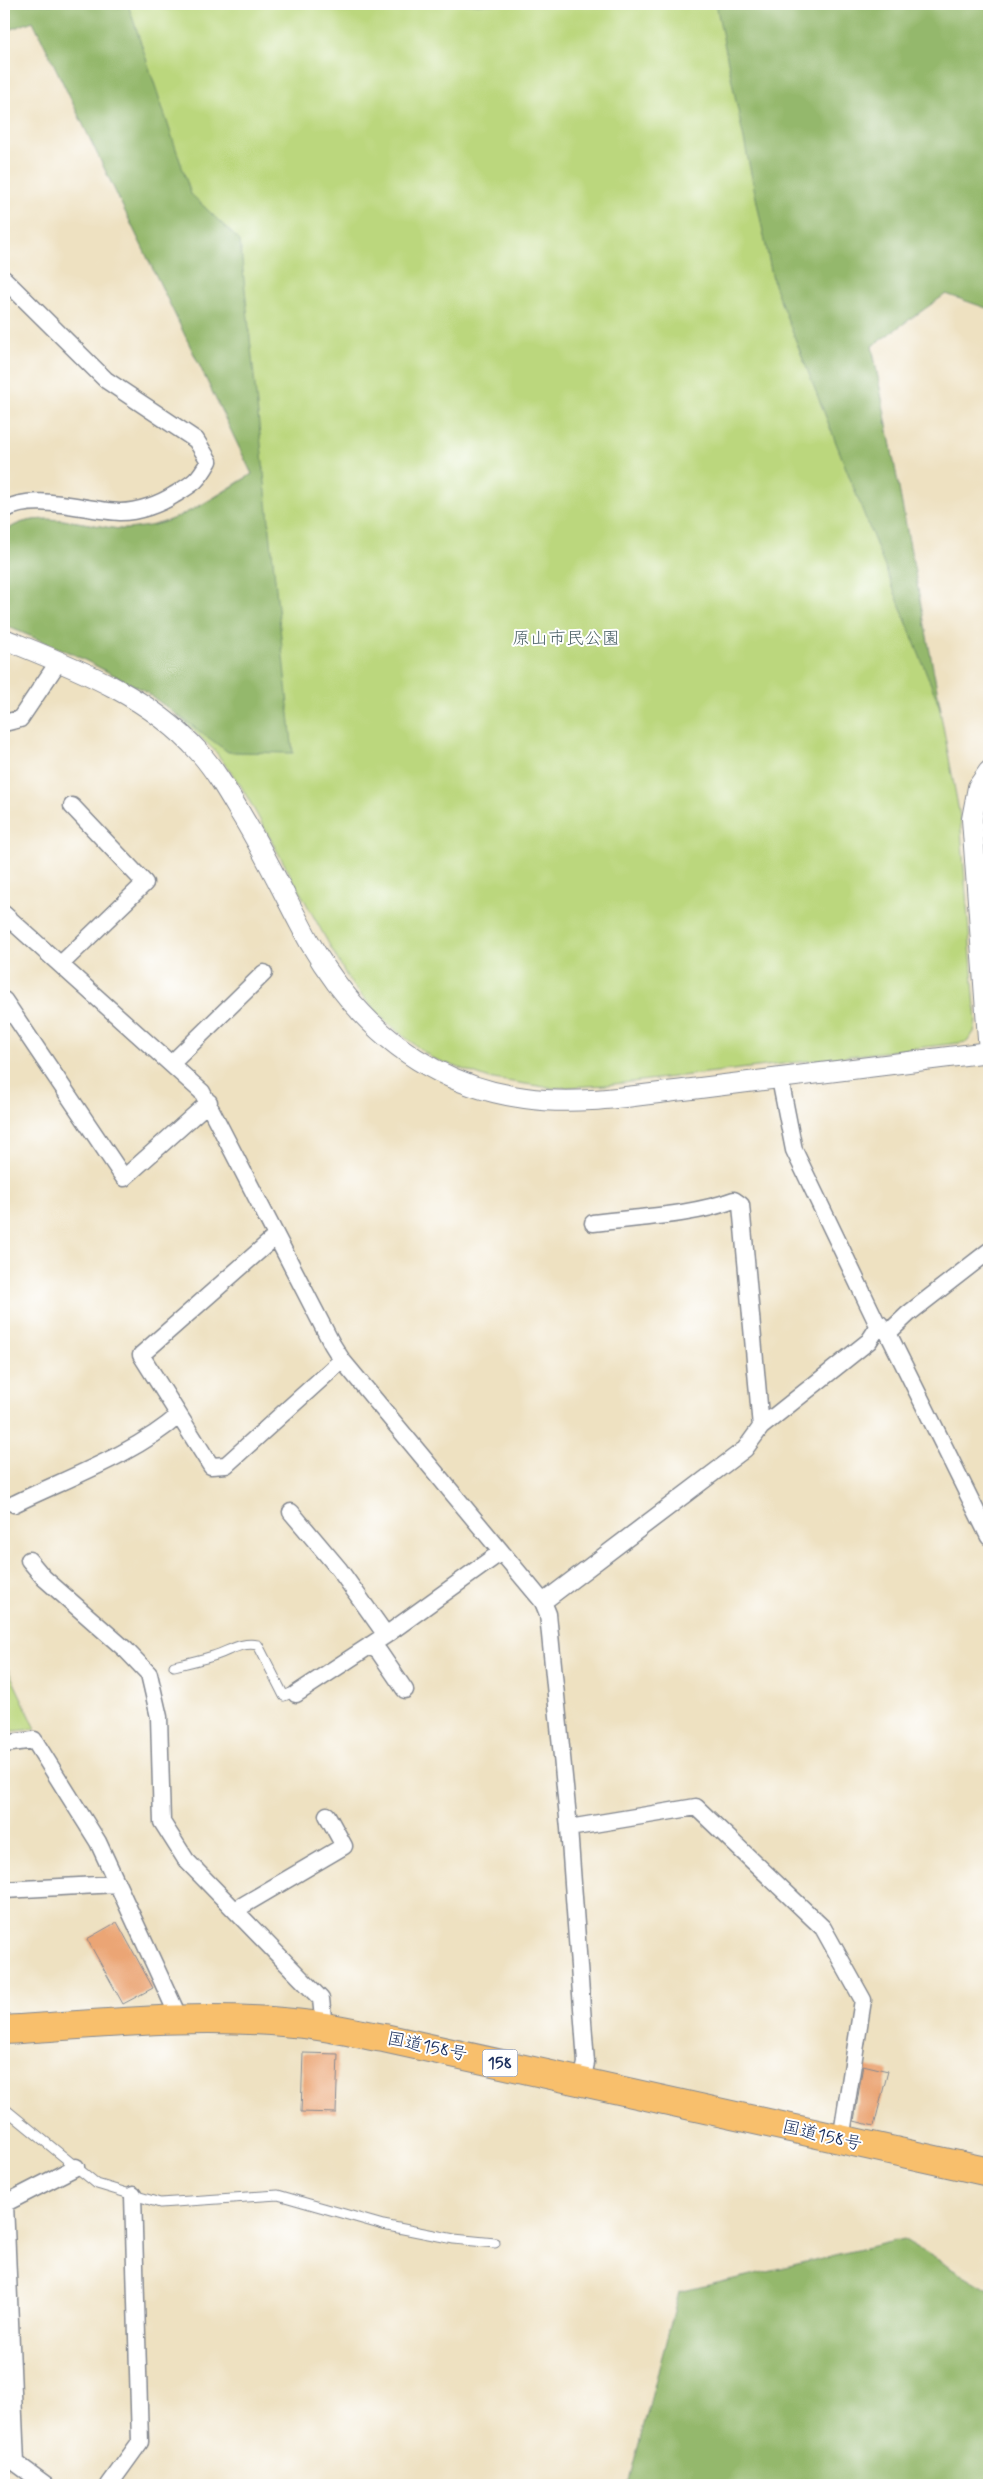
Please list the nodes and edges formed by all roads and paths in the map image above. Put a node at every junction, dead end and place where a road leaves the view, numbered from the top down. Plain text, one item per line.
1 (4, 279) edge
2 (4, 510) edge
3 (4, 639) edge
4 (59, 662) junction
5 (4, 723) edge
6 (989, 771) edge
7 (72, 806) dead end
8 (4, 914) edge
9 (985, 942) edge
10 (61, 964) junction
11 (264, 973) dead end
12 (4, 1000) edge
13 (171, 1064) junction
14 (780, 1079) junction
15 (209, 1102) junction
16 (593, 1223) dead end
17 (276, 1236) junction
18 (989, 1251) edge
19 (884, 1329) junction
20 (342, 1360) junction
21 (179, 1415) junction
22 (761, 1427) junction
23 (14, 1504) dead end
24 (291, 1512) dead end
25 (989, 1537) edge
26 (501, 1552) junction
27 (29, 1560) dead end
28 (543, 1602) junction
29 (386, 1635) junction
30 (370, 1645) junction
31 (174, 1666) dead end
32 (405, 1690) dead end
33 (296, 1694) joint
34 (4, 1744) edge
35 (327, 1814) dead end
36 (569, 1828) junction
37 (117, 1884) junction
38 (4, 1890) edge
39 (234, 1910) junction
40 (180, 2020) junction
41 (324, 2027) junction
42 (4, 2030) edge
43 (582, 2081) junction
44 (4, 2108) edge
45 (841, 2140) junction
46 (76, 2167) junction
47 (989, 2172) edge
48 (133, 2195) junction
49 (4, 2204) edge
50 (495, 2243) dead end
51 (9, 2412) edge
52 (46, 2485) edge
53 (109, 2485) edge

1 - 2 street
3 - 4 street
4 - 5 street
4 - 14 street
6 - 9 street
7 - 10 street
8 - 10 street
9 - 14 street
10 - 13 street
11 - 13 street
12 - 15 street
13 - 15 street
14 - 19 street
15 - 17 street
16 - 22 street
17 - 20 street
17 - 21 street
18 - 19 street
19 - 22 street
19 - 25 street
20 - 21 street
20 - 26 street
21 - 23 street
22 - 28 street
24 - 29 street
26 - 28 street
26 - 29 street
27 - 39 street
28 - 36 street
29 - 30 street
30 - 32 street
30 - 33 street
31 - 33 lane
34 - 37 street
35 - 39 street
36 - 43 street
36 - 45 street
37 - 38 street
37 - 40 street
39 - 41 street
40 - 41 highway, 国道158号 / 158
40 - 42 highway, 国道158号 / 158
41 - 43 highway, 国道158号 / 158
43 - 45 highway, 国道158号 / 158
44 - 46 lane
45 - 47 highway, 国道158号 / 158
46 - 48 lane
46 - 49 street
48 - 50 lane
48 - 53 street
49 - 51 street
51 - 52 street

